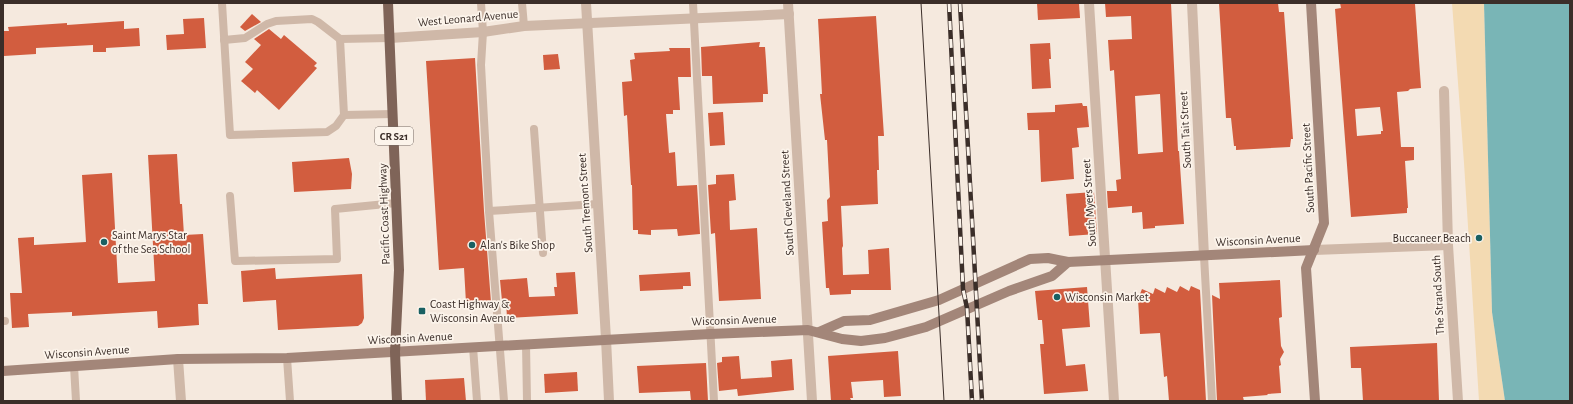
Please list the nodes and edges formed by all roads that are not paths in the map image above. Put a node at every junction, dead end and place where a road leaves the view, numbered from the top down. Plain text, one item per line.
1 (222, 3) edge
2 (388, 3) edge
3 (481, 3) edge
4 (522, 3) edge
5 (586, 3) edge
6 (692, 3) edge
7 (788, 3) edge
8 (1089, 3) edge
9 (1192, 3) edge
10 (1311, 3) edge
11 (789, 14) junction
12 (693, 19) junction
13 (587, 24) junction
14 (524, 26) junction
15 (483, 32) junction
16 (390, 38) junction
17 (340, 39) junction
18 (224, 40) junction
19 (1444, 91) dead end
20 (393, 114) junction
21 (344, 116) junction
22 (534, 129) dead end
23 (230, 196) dead end
24 (396, 203) junction
25 (597, 204) junction
26 (540, 208) junction
27 (489, 211) junction
28 (1448, 245) junction
29 (1314, 250) junction
30 (543, 253) dead end
31 (1204, 256) junction
32 (1105, 259) junction
33 (1068, 262) junction
34 (808, 330) junction
35 (819, 332) junction
36 (710, 334) junction
37 (606, 340) junction
38 (526, 344) junction
39 (500, 346) junction
40 (473, 347) junction
41 (395, 352) junction
42 (287, 358) junction
43 (178, 359) junction
44 (74, 366) junction
45 (3, 370) edge
46 (76, 401) edge
47 (181, 401) edge
48 (290, 401) edge
49 (397, 401) edge
50 (477, 401) edge
51 (504, 401) edge
52 (527, 401) edge
53 (609, 401) edge
54 (714, 401) edge
55 (812, 401) edge
56 (1114, 401) edge
57 (1212, 401) edge
58 (1315, 401) edge
59 (1458, 401) edge

1 - 18 lane
2 - 16 main road, Pacific Coast Highway / CR S21
3 - 15 lane
4 - 14 lane
5 - 13 street, South Tremont Street
6 - 12 lane
7 - 11 street, South Cleveland Street
8 - 32 street, South Myers Street
9 - 31 street, South Tait Street
10 - 29 main road, South Pacific Street
11 - 12 street, West Leonard Avenue
11 - 34 street, South Cleveland Street
12 - 13 street, West Leonard Avenue
12 - 36 lane
13 - 14 street, West Leonard Avenue
13 - 25 street, South Tremont Street
14 - 15 street, West Leonard Avenue
15 - 16 street, West Leonard Avenue
15 - 27 lane
16 - 17 lane
16 - 20 main road, Pacific Coast Highway / CR S21
17 - 18 lane
17 - 21 lane
18 - 21 lane
19 - 28 street, The Strand South
20 - 21 lane
20 - 24 main road, Pacific Coast Highway / CR S21
22 - 26 lane
23 - 24 lane
24 - 41 main road, Pacific Coast Highway / CR S21
25 - 26 lane
25 - 37 street, South Tremont Street
26 - 27 lane
26 - 30 lane
27 - 39 lane
28 - 29 street, Wisconsin Avenue
28 - 59 street, The Strand South
29 - 31 main road, Wisconsin Avenue
29 - 58 main road, South Pacific Street
31 - 32 main road, Wisconsin Avenue
31 - 57 lane
32 - 33 main road, Wisconsin Avenue
32 - 56 street, South Myers Street
33 - 35 main road, Wisconsin Avenue
33 - 35 main road, Wisconsin Avenue
34 - 35 main road, Wisconsin Avenue
34 - 36 main road, Wisconsin Avenue
34 - 55 street, South Cleveland Street
36 - 37 main road, Wisconsin Avenue
36 - 54 lane
37 - 38 main road, Wisconsin Avenue
37 - 53 street, South Tremont Street
38 - 39 main road, Wisconsin Avenue
38 - 52 lane
39 - 40 main road, Wisconsin Avenue
39 - 51 lane
40 - 41 main road, Wisconsin Avenue
40 - 50 lane
41 - 42 main road, Wisconsin Avenue
41 - 49 main road, CR S21
42 - 43 main road, Wisconsin Avenue
42 - 48 lane
43 - 44 main road, Wisconsin Avenue
43 - 47 street
44 - 45 main road, Wisconsin Avenue
44 - 46 lane

